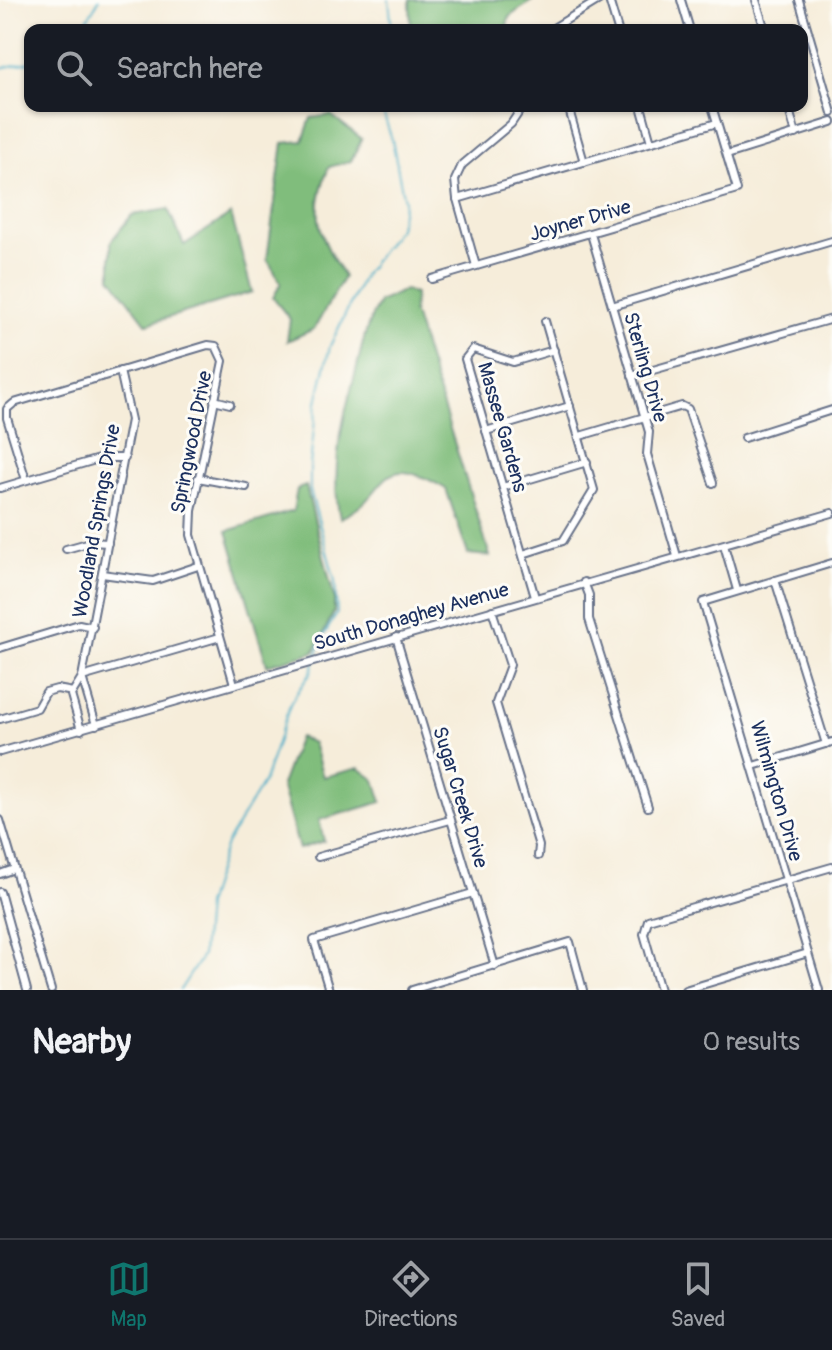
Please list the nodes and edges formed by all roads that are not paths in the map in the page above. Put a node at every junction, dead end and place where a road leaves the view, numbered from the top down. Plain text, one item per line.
1 (599, 0) edge
2 (609, 0) edge
3 (681, 0) edge
4 (756, 0) edge
5 (799, 0) edge
6 (560, 24) edge
7 (616, 24) edge
8 (688, 24) edge
9 (763, 24) edge
10 (806, 24) edge
11 (808, 31) edge
12 (519, 112) edge
13 (570, 112) edge
14 (643, 112) edge
15 (714, 112) edge
16 (790, 112) edge
17 (832, 113) edge
18 (832, 122) edge
19 (717, 123) junction
20 (796, 134) junction
21 (651, 142) junction
22 (727, 155) junction
23 (584, 162) junction
24 (457, 199) junction
25 (591, 234) junction
26 (832, 241) edge
27 (476, 266) junction
28 (432, 279) dead end
29 (612, 306) junction
30 (832, 319) edge
31 (545, 321) dead end
32 (554, 350) junction
33 (120, 371) junction
34 (632, 376) junction
35 (214, 400) junction
36 (230, 404) dead end
37 (570, 406) junction
38 (832, 410) edge
39 (644, 417) junction
40 (486, 431) junction
41 (580, 436) junction
42 (744, 438) dead end
43 (125, 458) junction
44 (587, 462) junction
45 (198, 478) junction
46 (26, 480) junction
47 (713, 483) dead end
48 (246, 487) dead end
49 (503, 487) junction
50 (0, 488) edge
51 (832, 513) edge
52 (108, 543) junction
53 (724, 545) junction
54 (66, 549) dead end
55 (523, 554) junction
56 (677, 556) junction
57 (832, 563) edge
58 (198, 566) junction
59 (102, 574) junction
60 (775, 580) junction
61 (584, 582) junction
62 (737, 590) junction
63 (535, 597) junction
64 (492, 610) junction
65 (93, 627) junction
66 (220, 637) junction
67 (396, 637) junction
68 (0, 638) edge
69 (1, 648) edge
70 (82, 677) junction
71 (234, 684) junction
72 (73, 692) junction
73 (0, 719) edge
74 (96, 725) junction
75 (81, 730) junction
76 (829, 743) edge
77 (0, 752) edge
78 (753, 766) junction
79 (648, 807) dead end
80 (0, 820) edge
81 (450, 820) junction
82 (538, 856) dead end
83 (318, 857) dead end
84 (832, 867) edge
85 (14, 869) junction
86 (0, 874) edge
87 (786, 880) junction
88 (0, 892) edge
89 (473, 893) junction
90 (808, 953) junction
91 (495, 966) junction
92 (27, 990) edge
93 (51, 990) edge
94 (329, 990) edge
95 (412, 990) edge
96 (583, 990) edge
97 (660, 990) edge
98 (685, 990) edge
99 (819, 990) edge

1 - 6 street
2 - 7 street
3 - 8 street
4 - 9 street
5 - 10 street
11 - 17 street
12 - 24 street
13 - 23 street
14 - 21 street
15 - 19 street
16 - 20 street
18 - 20 street
19 - 21 street
19 - 22 street
20 - 22 street
21 - 23 street
22 - 25 street, Joyner Drive
23 - 24 street
24 - 27 street
25 - 27 street, Joyner Drive
25 - 29 street, Sterling Drive
26 - 29 street
27 - 28 street, Joyner Drive
29 - 34 street, Sterling Drive
30 - 34 street
31 - 32 street
32 - 37 street
32 - 40 street, Massee Gardens
33 - 35 street, Springwood Drive
33 - 43 street, Woodland Springs Drive
33 - 46 street
34 - 39 street, Sterling Drive
35 - 36 street
35 - 45 street, Springwood Drive
37 - 40 street
37 - 41 street
38 - 42 street
39 - 41 street
39 - 47 street
39 - 56 street, Sterling Drive
40 - 49 street, Massee Gardens
41 - 44 street
43 - 46 street
43 - 52 street, Woodland Springs Drive
44 - 49 street
44 - 55 street
45 - 48 street
45 - 58 street, Springwood Drive
46 - 50 street
49 - 55 street, Massee Gardens
51 - 53 street, South Donaghey Avenue
52 - 54 street
52 - 59 street, Woodland Springs Drive
53 - 56 street, South Donaghey Avenue
53 - 62 street
55 - 63 street, Massee Gardens
56 - 61 street, South Donaghey Avenue
57 - 60 street
58 - 59 street
58 - 66 street, Springwood Drive
59 - 65 street, Woodland Springs Drive
60 - 62 street
60 - 76 street
61 - 63 street, South Donaghey Avenue
61 - 79 street
62 - 78 street, Wilmington Drive
63 - 64 street, South Donaghey Avenue
64 - 67 street, South Donaghey Avenue
64 - 82 street
65 - 69 street
65 - 70 street, Woodland Springs Drive
66 - 70 street
66 - 71 street, Springwood Drive
67 - 71 street, South Donaghey Avenue
67 - 81 street, Sugar Creek Drive
68 - 69 street
70 - 72 street, Woodland Springs Drive
70 - 74 street, Woodland Springs Drive
71 - 74 street, South Donaghey Avenue
72 - 73 street
72 - 75 street
74 - 75 street, South Donaghey Avenue
75 - 77 street, South Donaghey Avenue
76 - 78 street
78 - 87 street, Wilmington Drive
80 - 85 street
81 - 83 street
81 - 89 street, Sugar Creek Drive
84 - 87 street
85 - 86 street
85 - 93 street
87 - 90 street, Wilmington Drive
87 - 97 street
88 - 92 street
89 - 91 street, Sugar Creek Drive
89 - 94 street
90 - 98 street
90 - 99 street, Wilmington Drive
91 - 95 street
91 - 96 street

